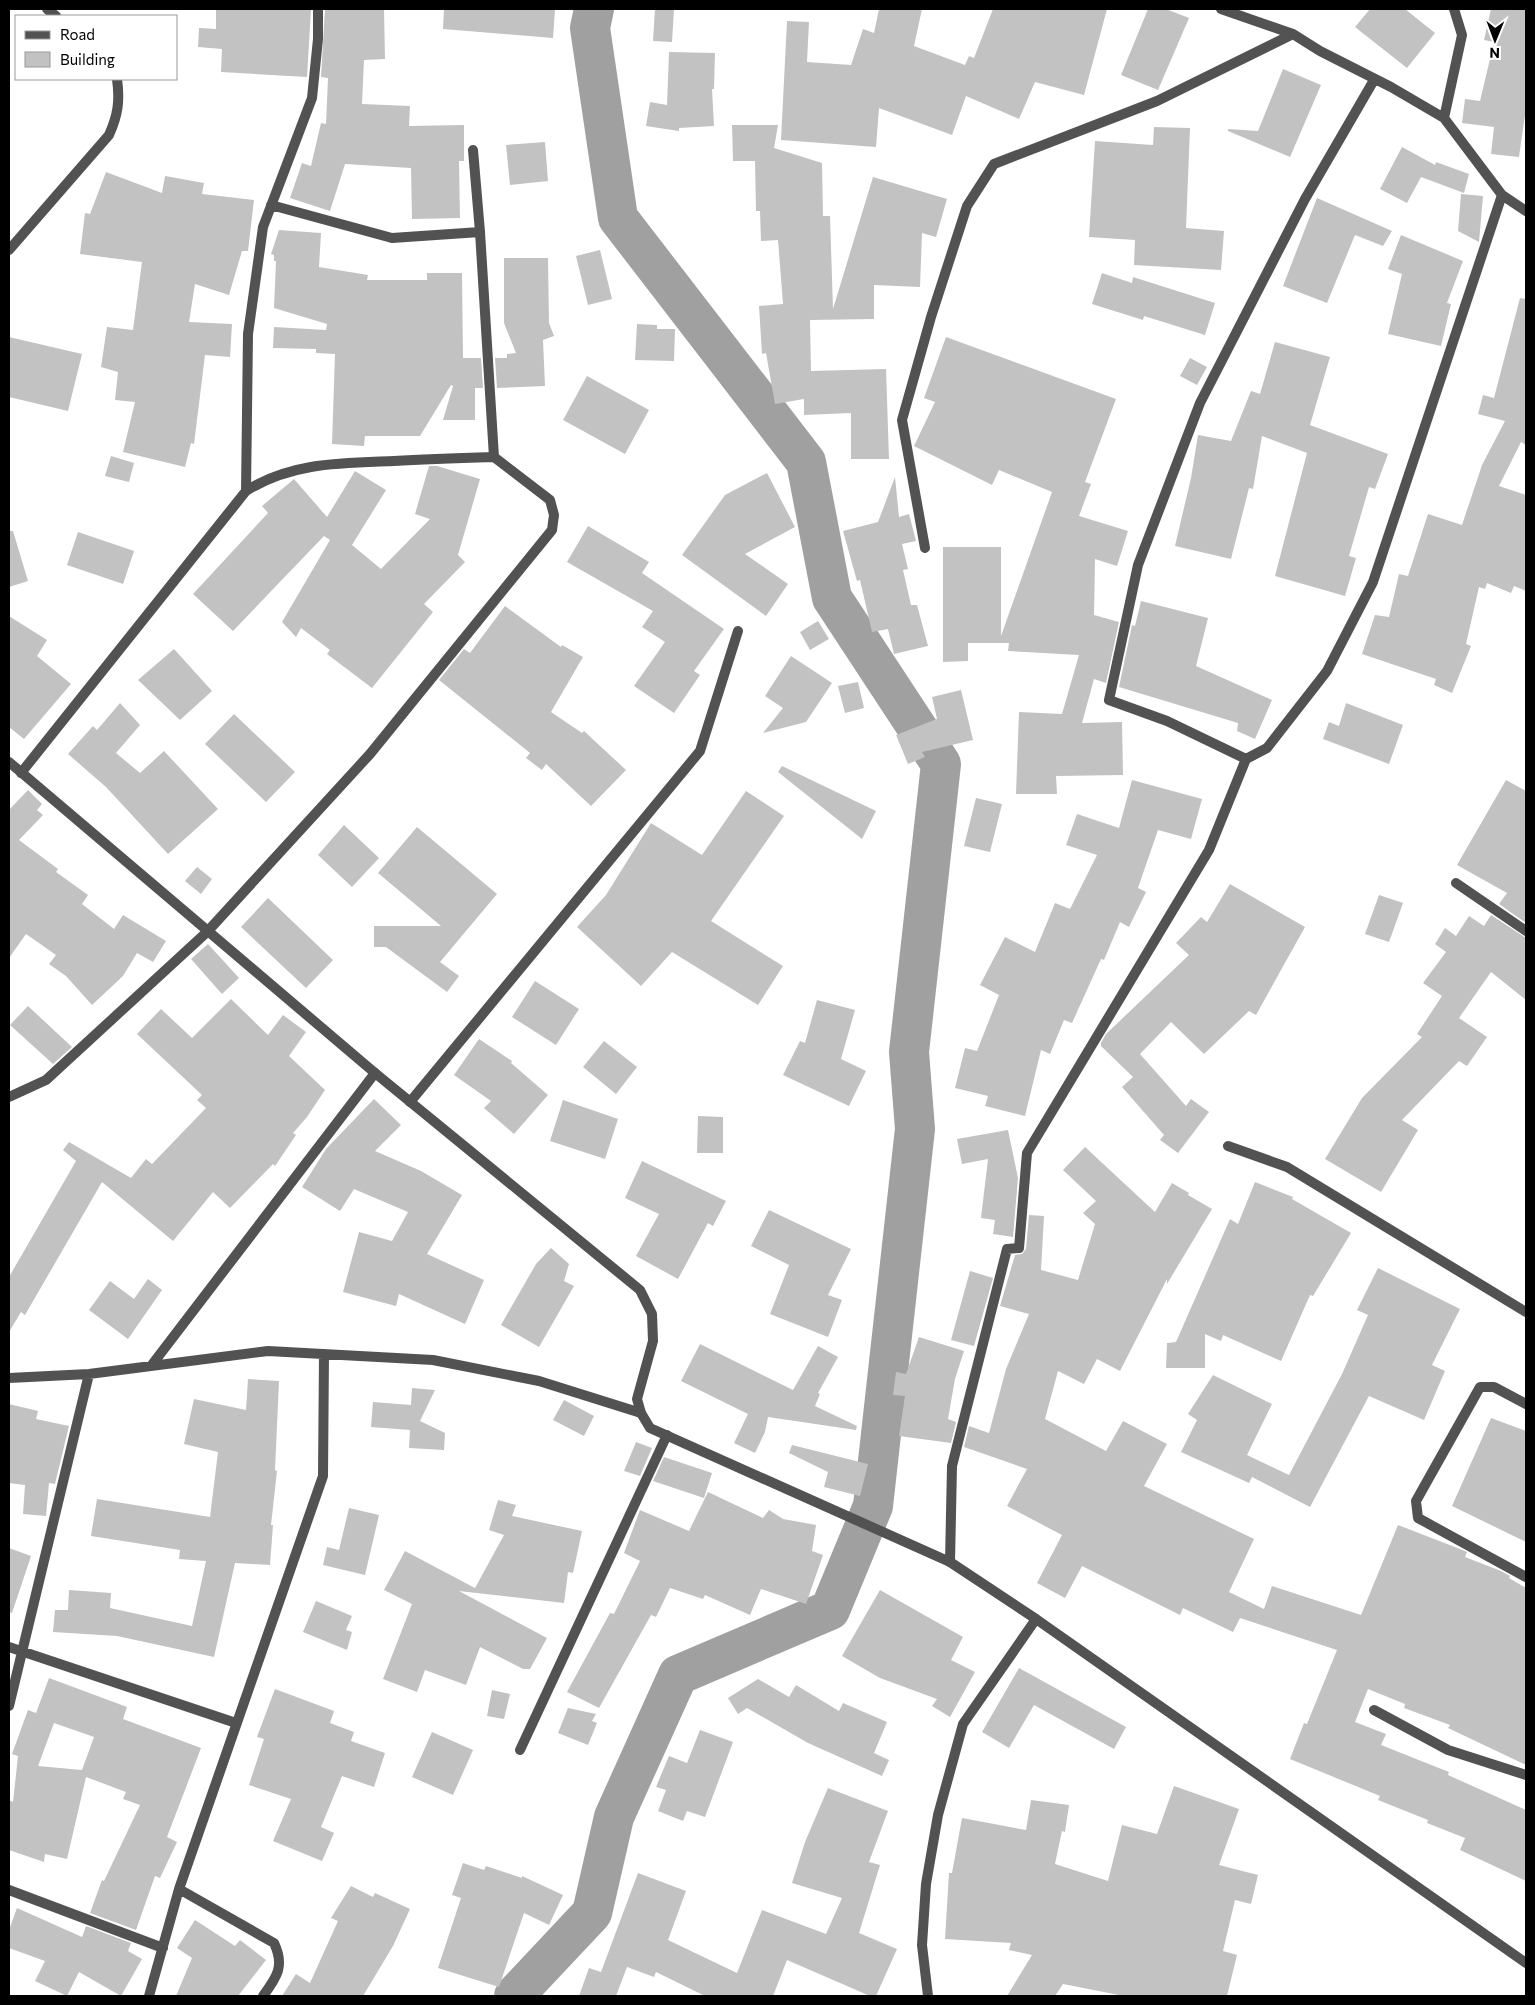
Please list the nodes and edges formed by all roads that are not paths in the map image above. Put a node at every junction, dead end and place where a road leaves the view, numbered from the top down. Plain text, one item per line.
1 (318, 9) edge
2 (1221, 9) edge
3 (1454, 9) edge
4 (1293, 34) junction
5 (117, 80) edge
6 (1374, 80) junction
7 (1444, 118) junction
8 (473, 150) dead end
9 (1502, 195) junction
10 (271, 206) junction
11 (1526, 211) edge
12 (480, 232) junction
13 (9, 250) edge
14 (494, 457) junction
15 (246, 471) junction
16 (260, 482) junction
17 (246, 491) junction
18 (925, 548) dead end
19 (738, 632) dead end
20 (1246, 759) junction
21 (9, 762) edge
22 (21, 773) junction
23 (1456, 883) dead end
24 (1526, 931) edge
25 (207, 932) junction
26 (375, 1073) junction
27 (9, 1097) edge
28 (410, 1102) junction
29 (1228, 1146) dead end
30 (1526, 1312) edge
31 (324, 1354) junction
32 (151, 1366) junction
33 (89, 1374) junction
34 (9, 1378) edge
35 (1526, 1404) edge
36 (641, 1413) junction
37 (667, 1435) junction
38 (950, 1562) junction
39 (1526, 1577) edge
40 (1036, 1618) junction
41 (9, 1647) edge
42 (23, 1652) junction
43 (9, 1706) edge
44 (1374, 1710) dead end
45 (236, 1723) junction
46 (520, 1750) dead end
47 (1526, 1775) edge
48 (179, 1889) junction
49 (9, 1890) edge
50 (162, 1948) junction
51 (1526, 1963) edge
52 (149, 1996) edge
53 (263, 1996) edge
54 (928, 1996) edge

1 - 10 street
2 - 4 street
3 - 7 street
4 - 6 street
4 - 18 street
5 - 13 street
6 - 7 street
6 - 20 street
7 - 9 street
8 - 12 street
9 - 11 street
9 - 20 street
10 - 12 street
10 - 15 street
12 - 14 street
14 - 16 street
14 - 25 street
15 - 16 street
15 - 17 street
16 - 17 street
17 - 22 street
19 - 28 street
20 - 38 street
21 - 22 street
22 - 25 street
23 - 24 street
25 - 26 street
25 - 27 street
26 - 28 street
26 - 32 street
28 - 36 street
29 - 30 street
31 - 32 street
31 - 36 street
31 - 45 street
32 - 33 street
33 - 34 street
33 - 42 street
35 - 39 street
36 - 37 street
37 - 38 street
37 - 46 street
38 - 40 street
40 - 51 street
40 - 54 street
41 - 42 street
42 - 43 street
42 - 45 street
44 - 47 street
45 - 48 street
48 - 50 street
48 - 53 street
49 - 50 street
50 - 52 street

